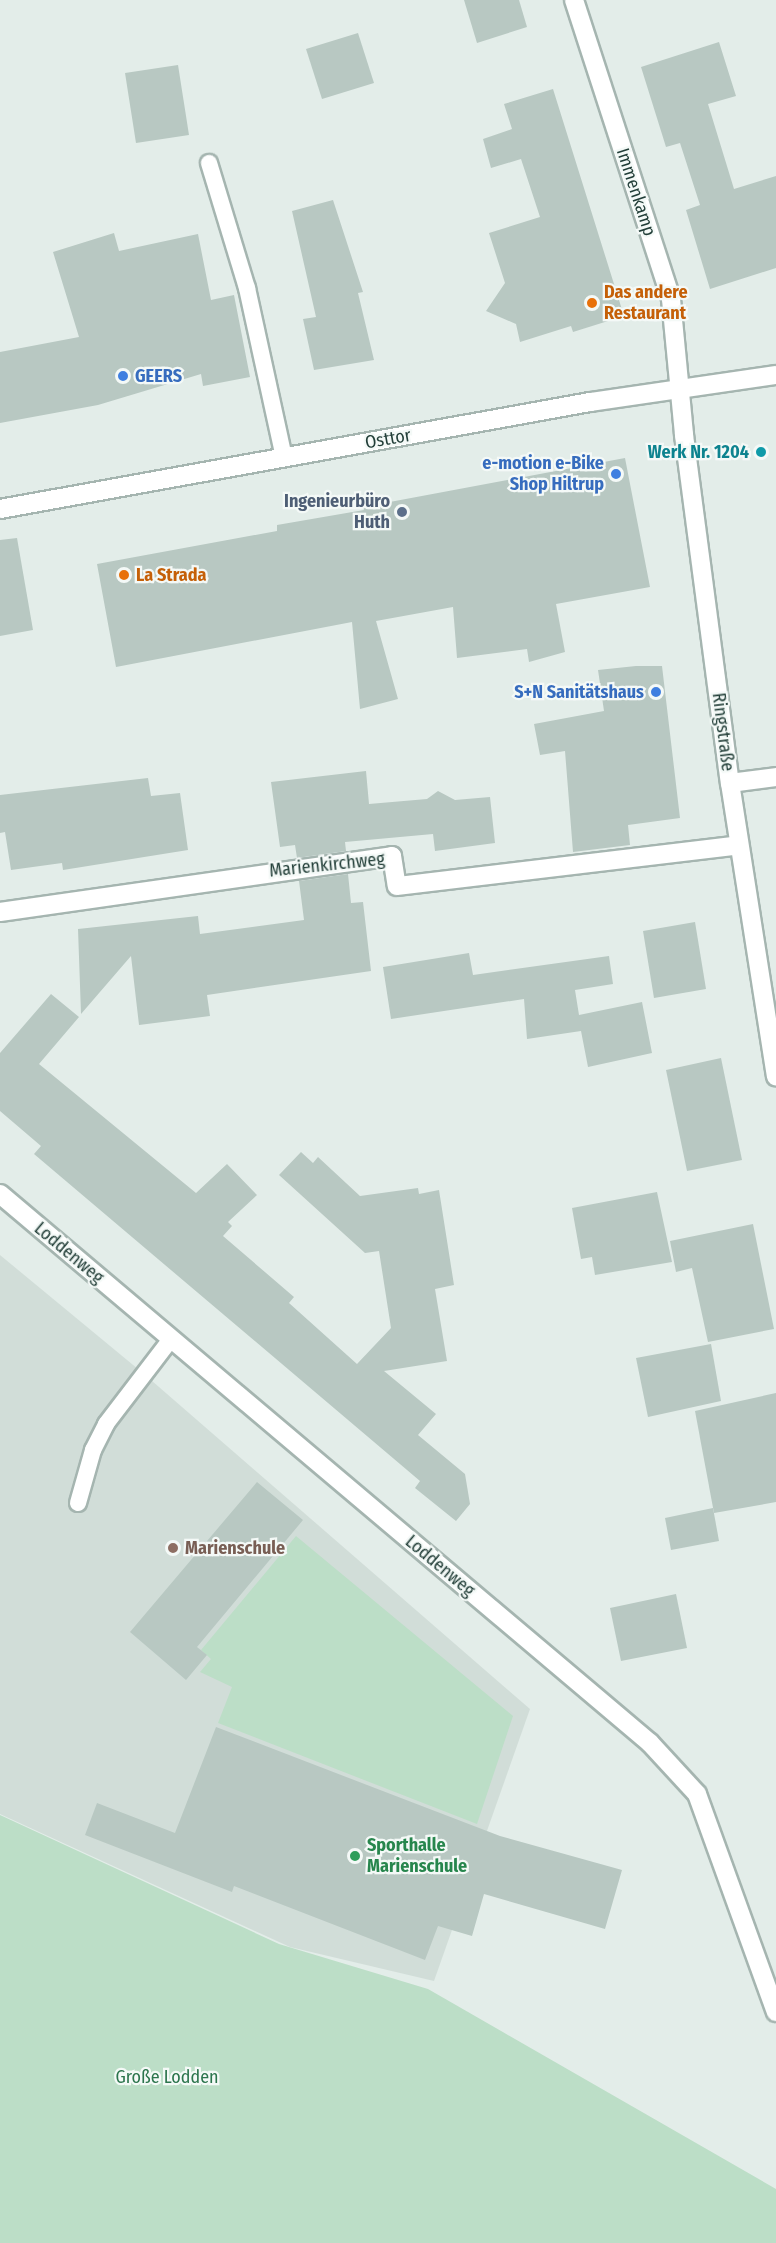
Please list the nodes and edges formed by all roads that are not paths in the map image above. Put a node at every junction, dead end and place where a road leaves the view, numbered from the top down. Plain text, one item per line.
1 (574, 0) edge
2 (209, 163) dead end
3 (776, 375) edge
4 (679, 387) junction
5 (284, 458) junction
6 (0, 509) edge
7 (776, 777) edge
8 (730, 783) junction
9 (739, 845) junction
10 (0, 912) edge
11 (776, 1076) edge
12 (0, 1194) edge
13 (171, 1339) junction
14 (78, 1503) dead end
15 (776, 2012) edge

1 - 4 street, Immenkamp
2 - 5 lane
3 - 4 street, Osttor
4 - 5 street, Osttor
4 - 8 street, Ringstraße
5 - 6 street, Osttor
7 - 8 street
8 - 9 street, Ringstraße
9 - 10 street, Marienkirchweg
9 - 11 street, Ringstraße
12 - 13 street, Loddenweg
13 - 14 lane
13 - 15 street, Loddenweg

